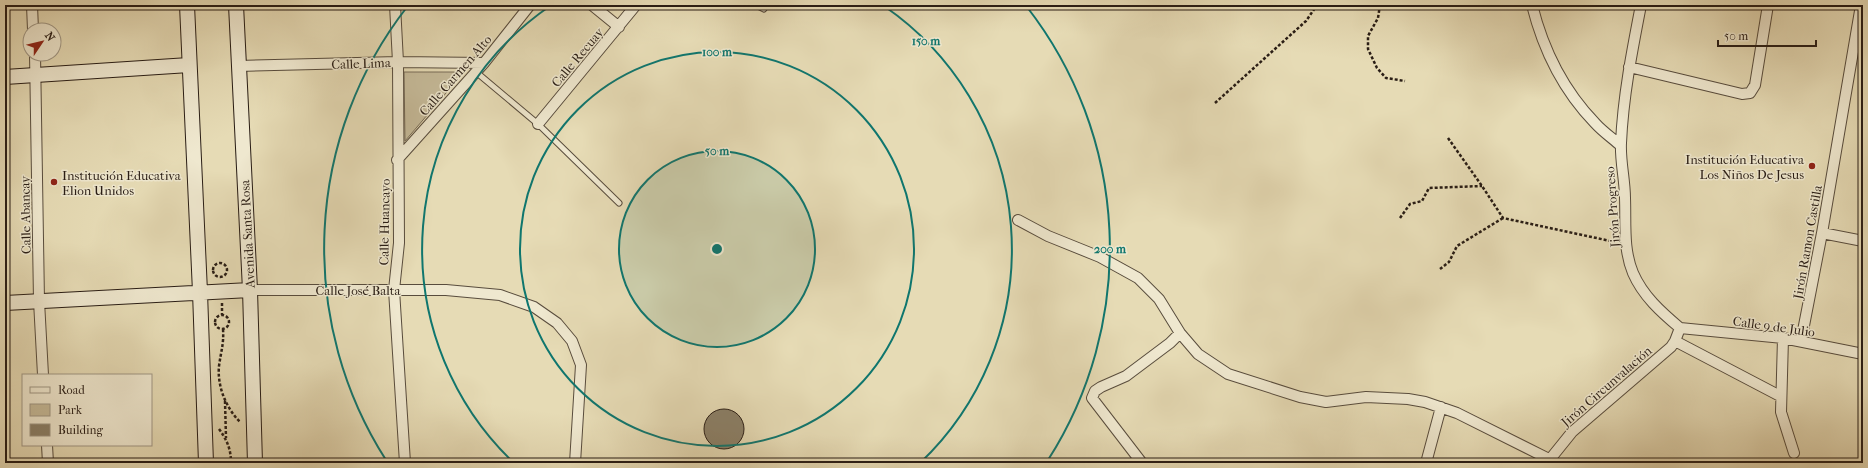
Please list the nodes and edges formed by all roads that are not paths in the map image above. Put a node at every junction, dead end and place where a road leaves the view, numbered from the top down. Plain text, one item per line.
1 (32, 5) edge
2 (187, 5) edge
3 (236, 5) edge
4 (395, 5) edge
5 (530, 5) edge
6 (592, 5) edge
7 (636, 5) edge
8 (756, 5) edge
9 (1532, 5) edge
10 (1641, 5) edge
11 (1768, 5) edge
12 (1861, 5) edge
13 (764, 9) dead end
14 (33, 22) edge
15 (619, 27) junction
16 (35, 62) edge
17 (398, 62) junction
18 (484, 63) junction
19 (190, 65) junction
20 (238, 66) junction
21 (1629, 67) junction
22 (476, 72) junction
23 (36, 74) junction
24 (5, 77) edge
25 (538, 124) junction
26 (1620, 145) junction
27 (397, 160) junction
28 (619, 202) dead end
29 (1018, 220) dead end
30 (1822, 233) junction
31 (1863, 240) edge
32 (250, 290) junction
33 (394, 290) junction
34 (200, 292) junction
35 (39, 301) junction
36 (5, 303) edge
37 (1680, 328) junction
38 (1180, 333) junction
39 (1783, 338) junction
40 (1676, 341) junction
41 (1801, 341) junction
42 (1863, 354) edge
43 (43, 374) edge
44 (1780, 396) junction
45 (1441, 407) junction
46 (47, 446) edge
47 (1794, 453) dead end
48 (1548, 461) edge
49 (48, 463) edge
50 (206, 463) edge
51 (255, 463) edge
52 (405, 463) edge
53 (575, 463) edge
54 (1142, 463) edge
55 (1426, 463) edge

1 - 14 street
2 - 19 street
3 - 20 street, Avenida Santa Rosa
4 - 17 street, Calle Huancayo
5 - 18 street, Calle Carmen Alto
6 - 15 street
7 - 15 street, Calle Recuay
8 - 13 lane
9 - 26 street
10 - 21 street, Jirón Progreso
11 - 21 street
12 - 30 street, Jirón Ramon Castilla
15 - 25 street, Calle Recuay
16 - 23 street, Calle Abancay
17 - 18 street, Calle Lima
17 - 20 street, Calle Lima
17 - 27 street, Calle Huancayo
18 - 22 street, Calle Carmen Alto
19 - 23 street
19 - 34 street
20 - 32 street, Avenida Santa Rosa
21 - 26 street, Jirón Progreso
22 - 25 lane
22 - 27 street, Calle Carmen Alto
23 - 24 street
23 - 35 street, Calle Abancay
25 - 28 lane
26 - 37 street, Jirón Progreso
27 - 33 street, Calle Huancayo
29 - 38 street
30 - 31 street
30 - 41 street, Jirón Ramon Castilla
32 - 33 street, Calle José Balta
32 - 34 street, Calle José Balta
32 - 51 street, Avenida Santa Rosa
33 - 52 street, Calle Huancayo
33 - 53 street, Calle José Balta
34 - 35 street, Calle José Balta
34 - 50 street
35 - 36 street, Calle José Balta
35 - 43 street, Calle Abancay
37 - 39 street, Calle 9 de Julio
37 - 40 street
38 - 45 street
38 - 54 street
39 - 41 street, Calle 9 de Julio
39 - 44 street
40 - 44 street
40 - 48 street, Jirón Circunvalación
41 - 42 street, Calle 9 de Julio
44 - 47 street
45 - 48 street
45 - 55 street
46 - 49 street

